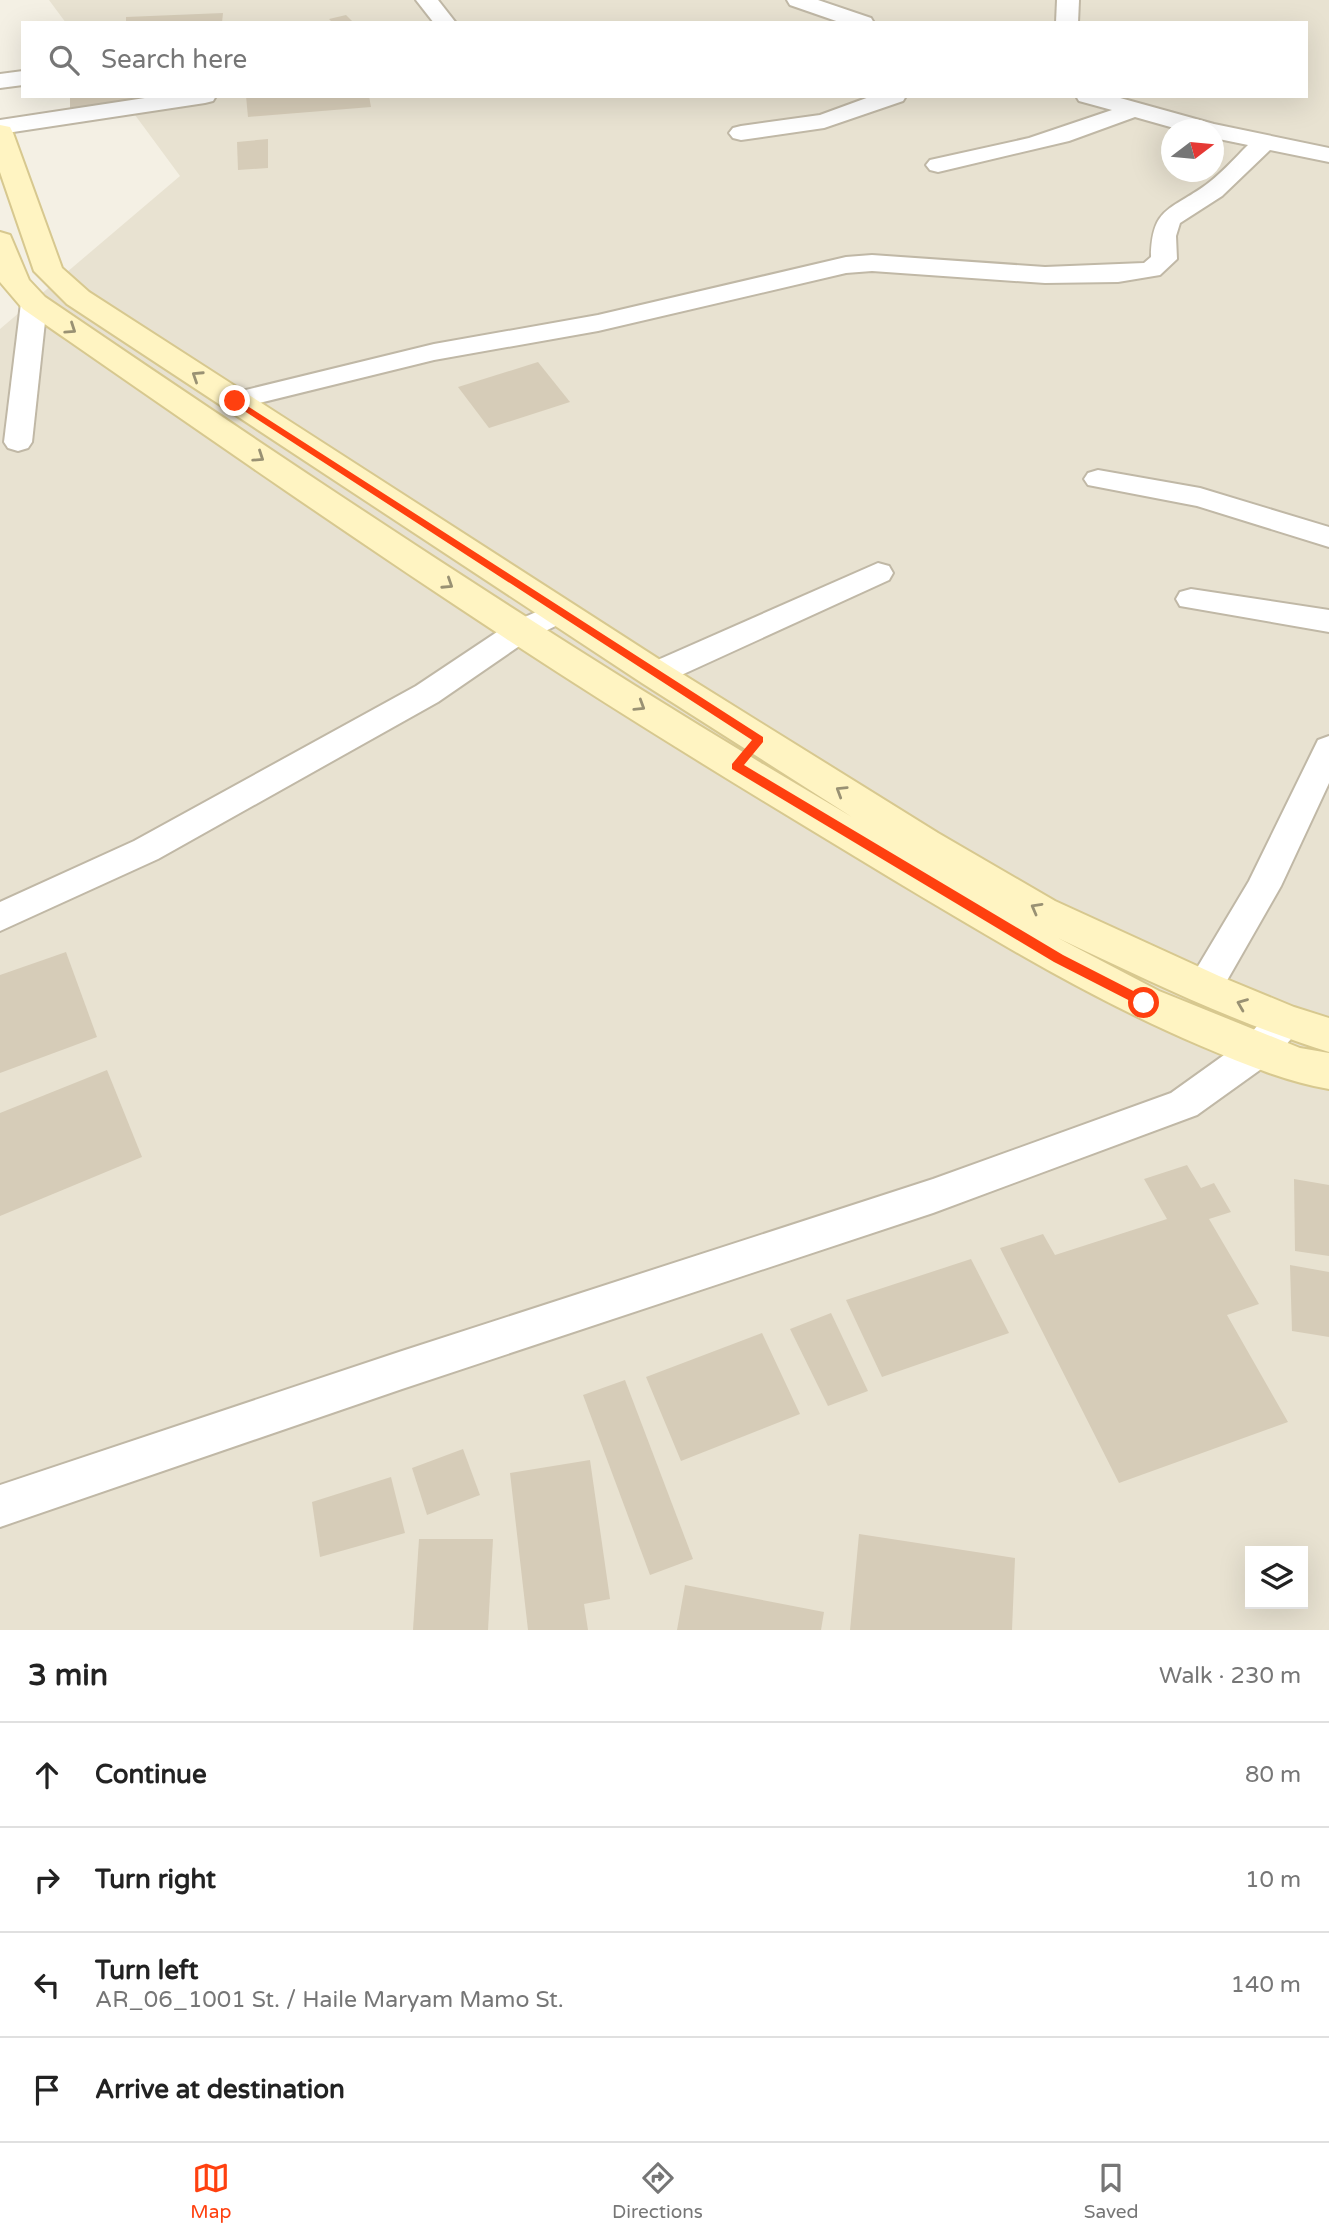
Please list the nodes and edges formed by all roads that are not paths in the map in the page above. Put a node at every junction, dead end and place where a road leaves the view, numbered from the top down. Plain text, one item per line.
1 (427, 0) edge
2 (798, 0) edge
3 (1068, 0) edge
4 (443, 21) edge
5 (857, 21) edge
6 (1067, 21) edge
7 (21, 78) edge
8 (0, 81) edge
9 (192, 98) edge
10 (889, 98) edge
11 (1093, 98) edge
12 (1131, 110) junction
13 (1167, 119) edge
14 (0, 127) edge
15 (0, 133) edge
16 (741, 133) dead end
17 (1224, 133) edge
18 (1264, 143) junction
19 (1329, 155) edge
20 (939, 164) dead end
21 (0, 241) edge
22 (49, 271) junction
23 (16, 292) edge
24 (235, 401) junction
25 (18, 442) dead end
26 (1098, 479) dead end
27 (1329, 537) edge
28 (878, 573) dead end
29 (1191, 599) dead end
30 (561, 611) junction
31 (1329, 621) edge
32 (520, 631) junction
33 (655, 674) junction
34 (1329, 748) edge
35 (748, 753) junction
36 (0, 917) edge
37 (1204, 988) junction
38 (1284, 1021) junction
39 (1329, 1035) edge
40 (1258, 1051) junction
41 (1329, 1071) edge
42 (0, 1506) edge

1 - 4 street
2 - 5 street
3 - 6 street
7 - 8 street
9 - 14 street
10 - 16 street
11 - 12 street
12 - 13 street
12 - 20 street
15 - 22 main road
17 - 18 street
18 - 19 street
18 - 24 street
21 - 23 main road
22 - 23 main road
24 -> 22 main road
23 - 25 street
23 -> 32 main road
24 - 30 main road
26 - 27 street
28 - 33 street
29 - 31 street
30 - 32 street
30 - 33 main road
32 -> 35 main road
32 - 36 street
33 - 35 main road
34 - 37 street
37 -> 35 main road
35 - 40 main road
38 -> 37 main road
38 - 39 main road
38 - 40 street
40 - 41 main road
40 - 42 street

